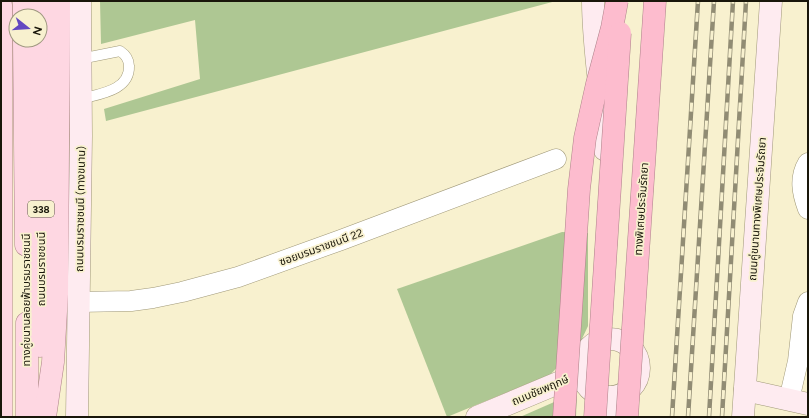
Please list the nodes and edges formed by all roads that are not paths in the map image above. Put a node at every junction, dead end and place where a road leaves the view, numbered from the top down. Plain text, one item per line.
1 (58, 1) edge
2 (80, 1) edge
3 (593, 1) edge
4 (616, 1) edge
5 (622, 1) edge
6 (655, 1) edge
7 (771, 1) edge
8 (1, 5) edge
9 (28, 7) edge
10 (1, 12) edge
11 (24, 48) edge
12 (80, 59) junction
13 (80, 99) junction
14 (556, 159) dead end
15 (808, 163) edge
16 (808, 209) edge
17 (78, 302) junction
18 (808, 302) edge
19 (597, 342) junction
20 (582, 373) junction
21 (745, 390) junction
22 (799, 402) edge
23 (607, 407) edge
24 (1, 417) edge
25 (27, 417) edge
26 (40, 417) edge
27 (45, 417) edge
28 (77, 417) edge
29 (477, 417) edge
30 (564, 417) edge
31 (596, 417) edge
32 (627, 417) edge
33 (743, 417) edge

1 - 27 main road
2 - 12 main road, ถนนบรมราชชนนี (ทางขนาน)
3 - 19 main road
4 - 30 highway, bridge
5 - 31 highway, bridge
6 - 32 highway, ทางพิเศษประจิมรัถยา, bridge
7 - 21 main road, ถนนคู่ขนานทางพิเศษประจิมรัถยา
8 - 10 main road
9 - 26 main road, ถนนบรมราชชนนี / 338
10 - 24 main road
11 - 25 main road, ทางคู่ขนานลอยฟ้าบรมราชชนนี
12 - 13 main road, ถนนบรมราชชนนี (ทางขนาน)
12 - 13 lane
13 - 17 main road, ถนนบรมราชชนนี (ทางขนาน)
14 - 17 street, ซอยบรมราชชนนี 22
15 - 16 street
17 - 28 main road, ถนนบรมราชชนนี (ทางขนาน)
18 - 22 street
19 - 20 main road, ถนนชัยพฤกษ์
19 - 23 main road, ถนนชัยพฤกษ์
20 - 23 main road, ถนนชัยพฤกษ์
20 - 29 main road, ถนนชัยพฤกษ์
21 - 22 main road
21 - 33 main road, ถนนคู่ขนานทางพิเศษประจิมรัถยา

